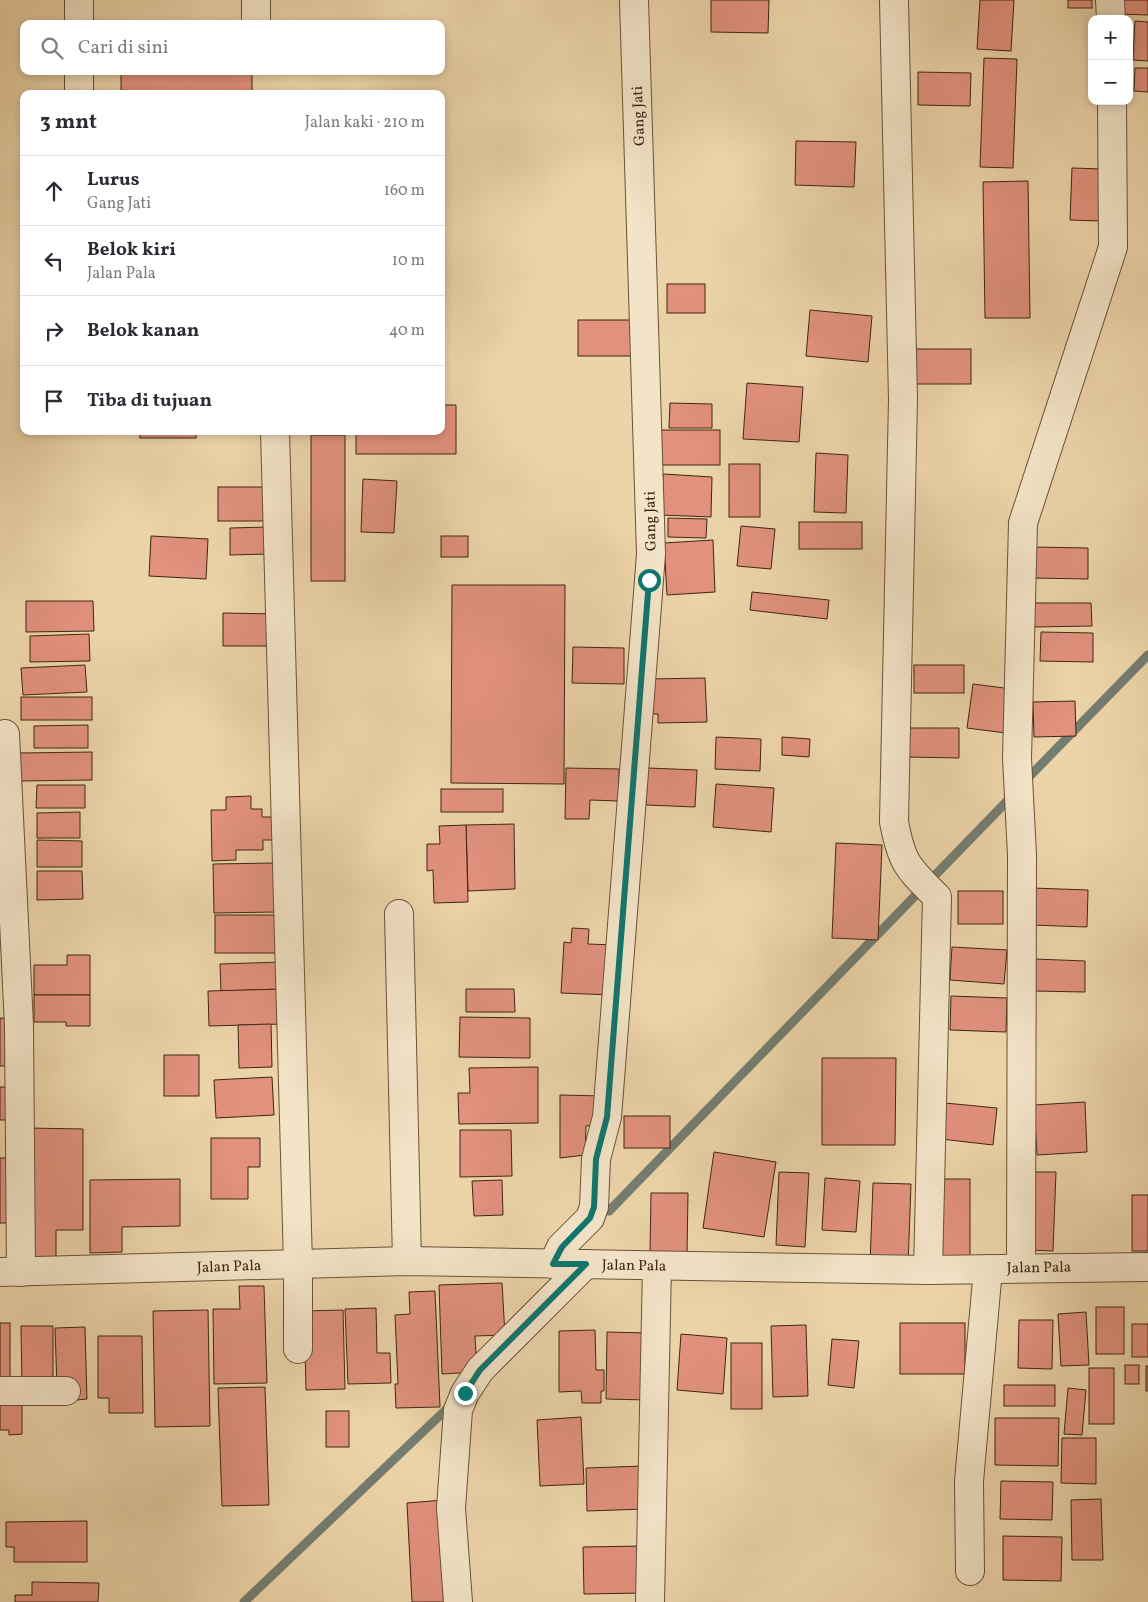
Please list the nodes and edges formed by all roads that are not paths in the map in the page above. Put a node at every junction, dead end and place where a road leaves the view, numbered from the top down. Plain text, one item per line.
1 (79, 0) edge
2 (256, 0) edge
3 (634, 0) edge
4 (894, 0) edge
5 (1110, 0) edge
6 (1111, 15) edge
7 (79, 20) edge
8 (256, 20) edge
9 (79, 75) edge
10 (80, 90) edge
11 (1112, 105) edge
12 (275, 435) edge
13 (5, 734) dead end
14 (399, 914) dead end
15 (408, 1261) junction
16 (298, 1264) junction
17 (553, 1264) junction
18 (586, 1264) junction
19 (657, 1266) junction
20 (1148, 1267) edge
21 (1021, 1268) junction
22 (988, 1269) junction
23 (928, 1270) junction
24 (10, 1272) edge
25 (298, 1349) dead end
26 (0, 1391) edge
27 (66, 1391) dead end
28 (970, 1571) dead end
29 (458, 1602) edge
30 (650, 1602) edge

1 - 7 street
2 - 8 street
3 - 17 street, Gang Jati
4 - 23 street
5 - 6 street
9 - 10 street
11 - 21 street
12 - 16 street
13 - 24 street
14 - 15 street
15 - 16 street, Jalan Pala
15 - 17 street, Jalan Pala
16 - 24 street, Jalan Pala
16 - 25 street
17 - 18 street, Jalan Pala
18 - 19 street, Jalan Pala
18 - 29 street
19 - 23 street, Jalan Pala
19 - 30 street
20 - 21 street, Jalan Pala
21 - 22 street, Jalan Pala
22 - 23 street, Jalan Pala
22 - 28 street
26 - 27 street

